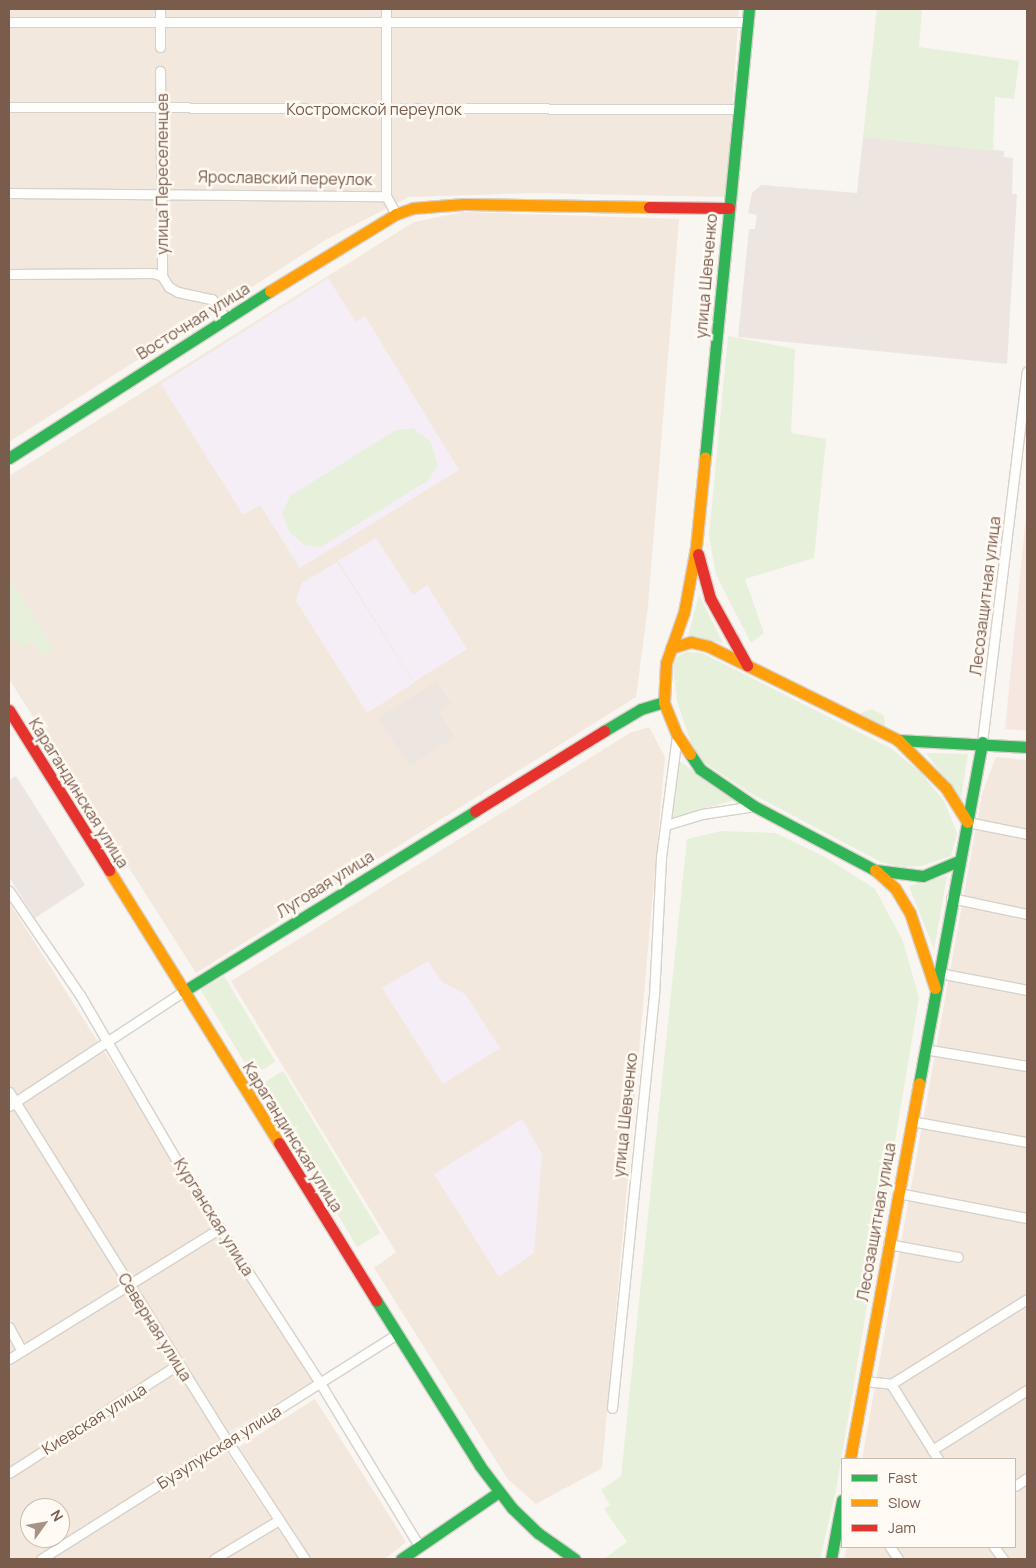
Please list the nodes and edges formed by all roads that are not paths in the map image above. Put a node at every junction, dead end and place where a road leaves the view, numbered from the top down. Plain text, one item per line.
1 (160, 9) edge
2 (386, 9) edge
3 (749, 9) edge
4 (159, 20) junction
5 (9, 22) edge
6 (386, 22) junction
7 (748, 22) junction
8 (160, 47) dead end
9 (160, 72) dead end
10 (9, 107) edge
11 (162, 108) junction
12 (385, 109) junction
13 (739, 109) junction
14 (160, 192) junction
15 (9, 193) edge
16 (386, 196) junction
17 (729, 208) junction
18 (396, 214) junction
19 (9, 274) edge
20 (162, 276) junction
21 (226, 319) junction
22 (1027, 372) edge
23 (9, 458) edge
24 (696, 546) junction
25 (671, 648) junction
26 (747, 665) junction
27 (664, 702) junction
28 (9, 710) edge
29 (677, 735) junction
30 (898, 740) junction
31 (982, 742) junction
32 (1027, 747) edge
33 (754, 806) junction
34 (967, 822) junction
35 (666, 825) junction
36 (1027, 834) edge
37 (959, 861) junction
38 (875, 870) junction
39 (9, 891) edge
40 (951, 898) junction
41 (1027, 914) edge
42 (939, 973) junction
43 (935, 990) junction
44 (1027, 990) edge
45 (184, 991) junction
46 (107, 1041) junction
47 (924, 1049) junction
48 (1027, 1066) edge
49 (9, 1092) edge
50 (12, 1104) edge
51 (911, 1121) junction
52 (1027, 1142) edge
53 (898, 1193) junction
54 (1027, 1218) edge
55 (219, 1229) junction
56 (888, 1244) junction
57 (958, 1257) dead end
58 (128, 1284) junction
59 (1027, 1299) edge
60 (9, 1327) edge
61 (397, 1334) junction
62 (22, 1351) junction
63 (9, 1359) edge
64 (179, 1364) junction
65 (864, 1381) junction
66 (320, 1383) junction
67 (891, 1384) junction
68 (1027, 1390) edge
69 (612, 1408) dead end
70 (228, 1442) junction
71 (932, 1450) junction
72 (850, 1458) edge
73 (937, 1458) edge
74 (9, 1473) edge
75 (1027, 1478) edge
76 (1016, 1485) edge
77 (499, 1492) junction
78 (841, 1516) edge
79 (279, 1520) junction
80 (418, 1544) junction
81 (891, 1548) edge
82 (995, 1548) edge
83 (41, 1559) edge
84 (214, 1559) edge
85 (306, 1559) edge
86 (401, 1559) edge
87 (575, 1559) edge
88 (831, 1559) edge
89 (898, 1559) edge
90 (1003, 1559) edge

1 - 4 street
2 - 6 street
3 - 7 main road, улица Шевченко
4 - 5 street
4 - 6 street
4 - 8 street
6 - 7 street
6 - 12 street
7 - 13 main road, улица Шевченко
9 - 11 street, улица Переселенцев
10 - 11 street, Костромской переулок
11 - 12 street, Костромской переулок
11 - 14 street, улица Переселенцев
12 - 13 street, Костромской переулок
12 - 16 street
13 - 17 main road, улица Шевченко
14 - 15 street, Ярославский переулок
14 - 16 street, Ярославский переулок
14 - 20 street, улица Переселенцев
16 - 18 street, Ярославский переулок
17 - 18 main road
17 - 24 main road, улица Шевченко
18 - 21 main road, Восточная улица
19 - 20 street
20 - 21 street
21 - 23 main road, Восточная улица
22 - 31 street, Лесозащитная улица
24 - 25 main road, улица Шевченко
24 - 26 main road, улица Шевченко
25 - 26 main road
25 - 27 main road, улица Шевченко
26 - 30 main road
27 - 29 main road
27 - 45 main road, Луговая улица
28 - 45 main road, Карагандинская улица
29 - 33 main road
29 - 35 street, улица Шевченко
30 - 31 main road
30 - 34 main road
31 - 32 main road
31 - 34 main road, Лесозащитная улица
33 - 35 street
33 - 38 main road
34 - 36 street
34 - 37 main road, Лесозащитная улица
35 - 69 street, улица Шевченко
37 - 38 main road
37 - 40 main road, Лесозащитная улица
38 - 43 main road, Лесозащитная улица
39 - 46 street, Курганская улица
40 - 41 street
40 - 42 main road, Лесозащитная улица
42 - 43 main road, Лесозащитная улица
42 - 44 street
43 - 47 main road, Лесозащитная улица
45 - 46 street, Луговая улица
45 - 61 main road, Карагандинская улица
46 - 50 street, Луговая улица
46 - 55 street, Курганская улица
47 - 48 street
47 - 51 main road, Лесозащитная улица
49 - 50 street, Северная улица
50 - 58 street, Северная улица
51 - 52 street
51 - 53 main road, Лесозащитная улица
53 - 54 street
53 - 56 main road, Лесозащитная улица
55 - 58 street
55 - 66 street, Курганская улица
56 - 57 street
56 - 65 main road, Лесозащитная улица
58 - 62 street
58 - 64 street, Северная улица
59 - 67 street
60 - 62 street
61 - 66 street, Бузулукская улица
61 - 77 main road, Карагандинская улица
62 - 63 street
64 - 70 street, Северная улица
64 - 74 street, Киевская улица
65 - 67 street
65 - 72 main road, Лесозащитная улица
66 - 70 street, Бузулукская улица
66 - 80 street, Курганская улица
67 - 71 street
68 - 71 street
70 - 79 street, Северная улица
70 - 83 street, Бузулукская улица
71 - 73 street
75 - 76 street
77 - 80 main road
77 - 87 main road, Карагандинская улица
78 - 88 main road
79 - 84 street
79 - 85 street, Северная улица
80 - 86 main road
81 - 89 street
82 - 90 street

